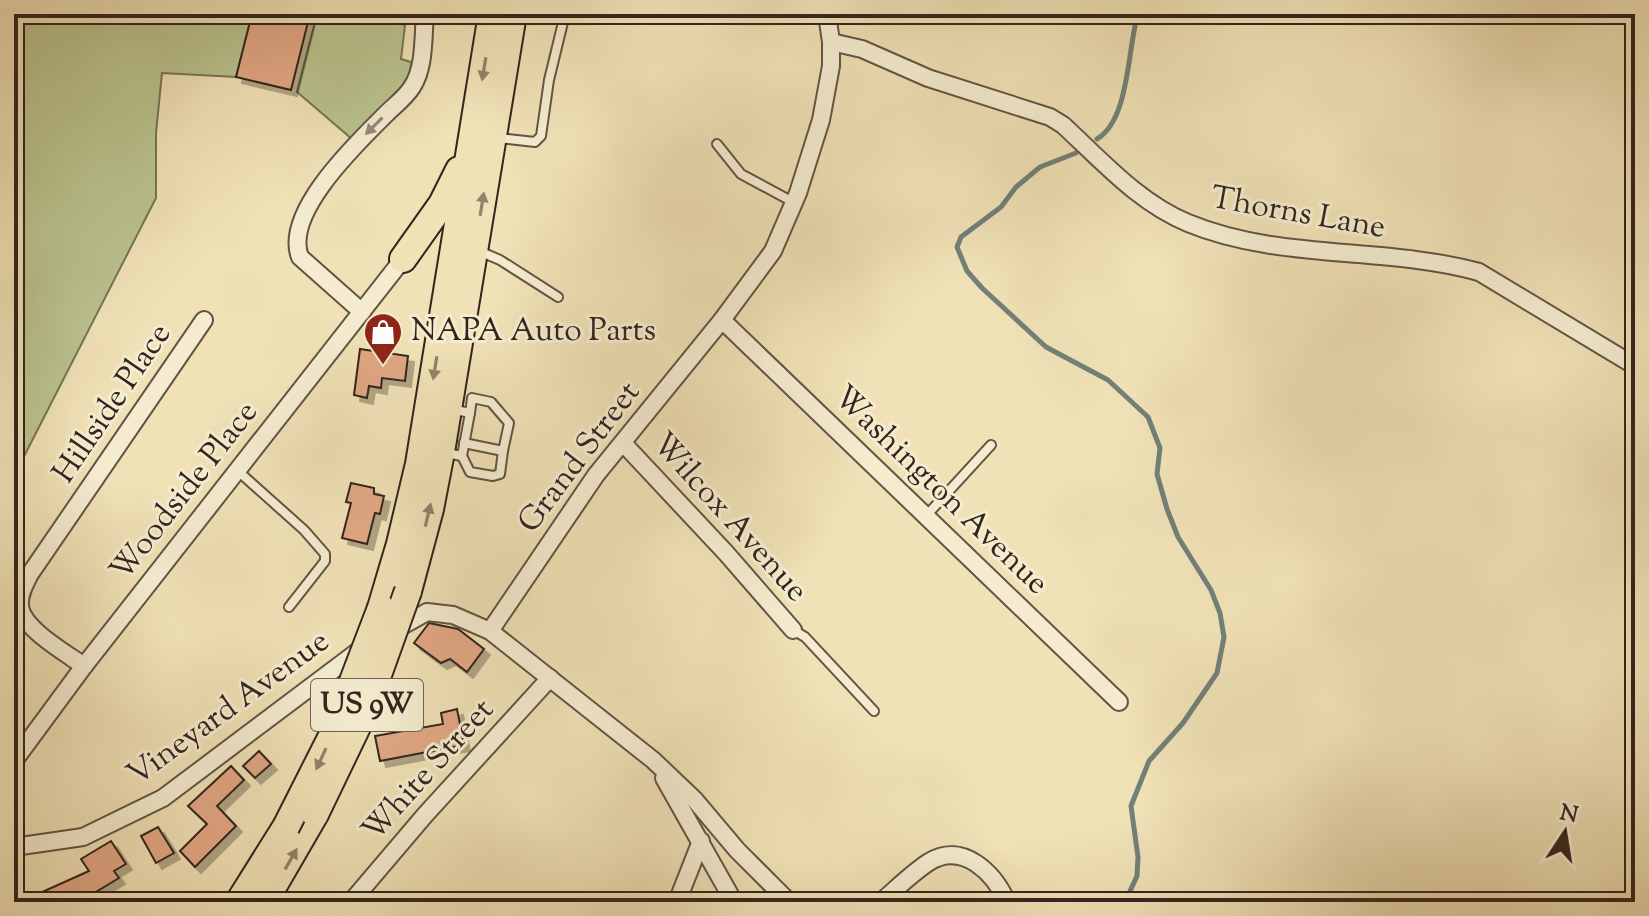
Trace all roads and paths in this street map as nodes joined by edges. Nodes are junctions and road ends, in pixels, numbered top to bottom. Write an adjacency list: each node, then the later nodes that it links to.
1 (425, 14): 14 (street, one-way to 14)
2 (492, 14): 7 (highway, US 9W, one-way to 7)
3 (513, 14): 7 (highway, US 9W)
4 (565, 14): 7 (lane)
5 (827, 14): 6 (street, Grand Street)
6 (831, 42): 9 (street, Grand Street); 17 (street, Thorns Lane)
7 (484, 131): 10 (highway, US 9W, one-way to 7); 11 (highway); 12 (highway, US 9W)
8 (717, 144): 9 (lane)
9 (794, 203): 16 (street, Grand Street)
10 (475, 249): 13 (lane); 18 (highway, US 9W)
11 (403, 259): 12 (highway); 14 (street, Woodside Place)
12 (450, 273): 36 (highway, US 9W, one-way to 36, bridge)
13 (558, 297)
14 (362, 312): 23 (street, Woodside Place)
15 (204, 320): 28 (street, Hillside Place)
16 (722, 320): 19 (street, Grand Street); 24 (street, Washington Avenue)
17 (1635, 366)
18 (459, 411): 21 (highway, US 9W); 22 (lane)
19 (623, 443): 26 (street, Wilcox Avenue); 27 (street, Grand Street)
20 (991, 445): 24 (lane)
21 (456, 450): 22 (lane); 22 (lane); 37 (highway, US 9W, one-way to 21, bridge)
22 (503, 451)
23 (238, 471): 25 (lane); 28 (street, Woodside Place)
24 (926, 516): 30 (street, Washington Avenue)
25 (289, 607)
26 (793, 630): 31 (lane)
27 (490, 631): 29 (street, Vineyard Avenue); 35 (street, Vineyard Avenue)
28 (84, 666): 33 (street, Woodside Place)
29 (550, 678): 32 (street, Vineyard Avenue); 38 (street, White Street)
30 (1119, 702)
31 (874, 711)
32 (653, 760): 34 (street); 41 (street, Vineyard Avenue)
33 (14, 761)
34 (701, 841): 39 (street); 40 (street)
35 (14, 847)
36 (239, 902)
37 (264, 902)
38 (351, 902)
39 (677, 902)
40 (734, 902)
41 (789, 902)
42 (881, 902): 43 (street)
43 (1007, 902)

